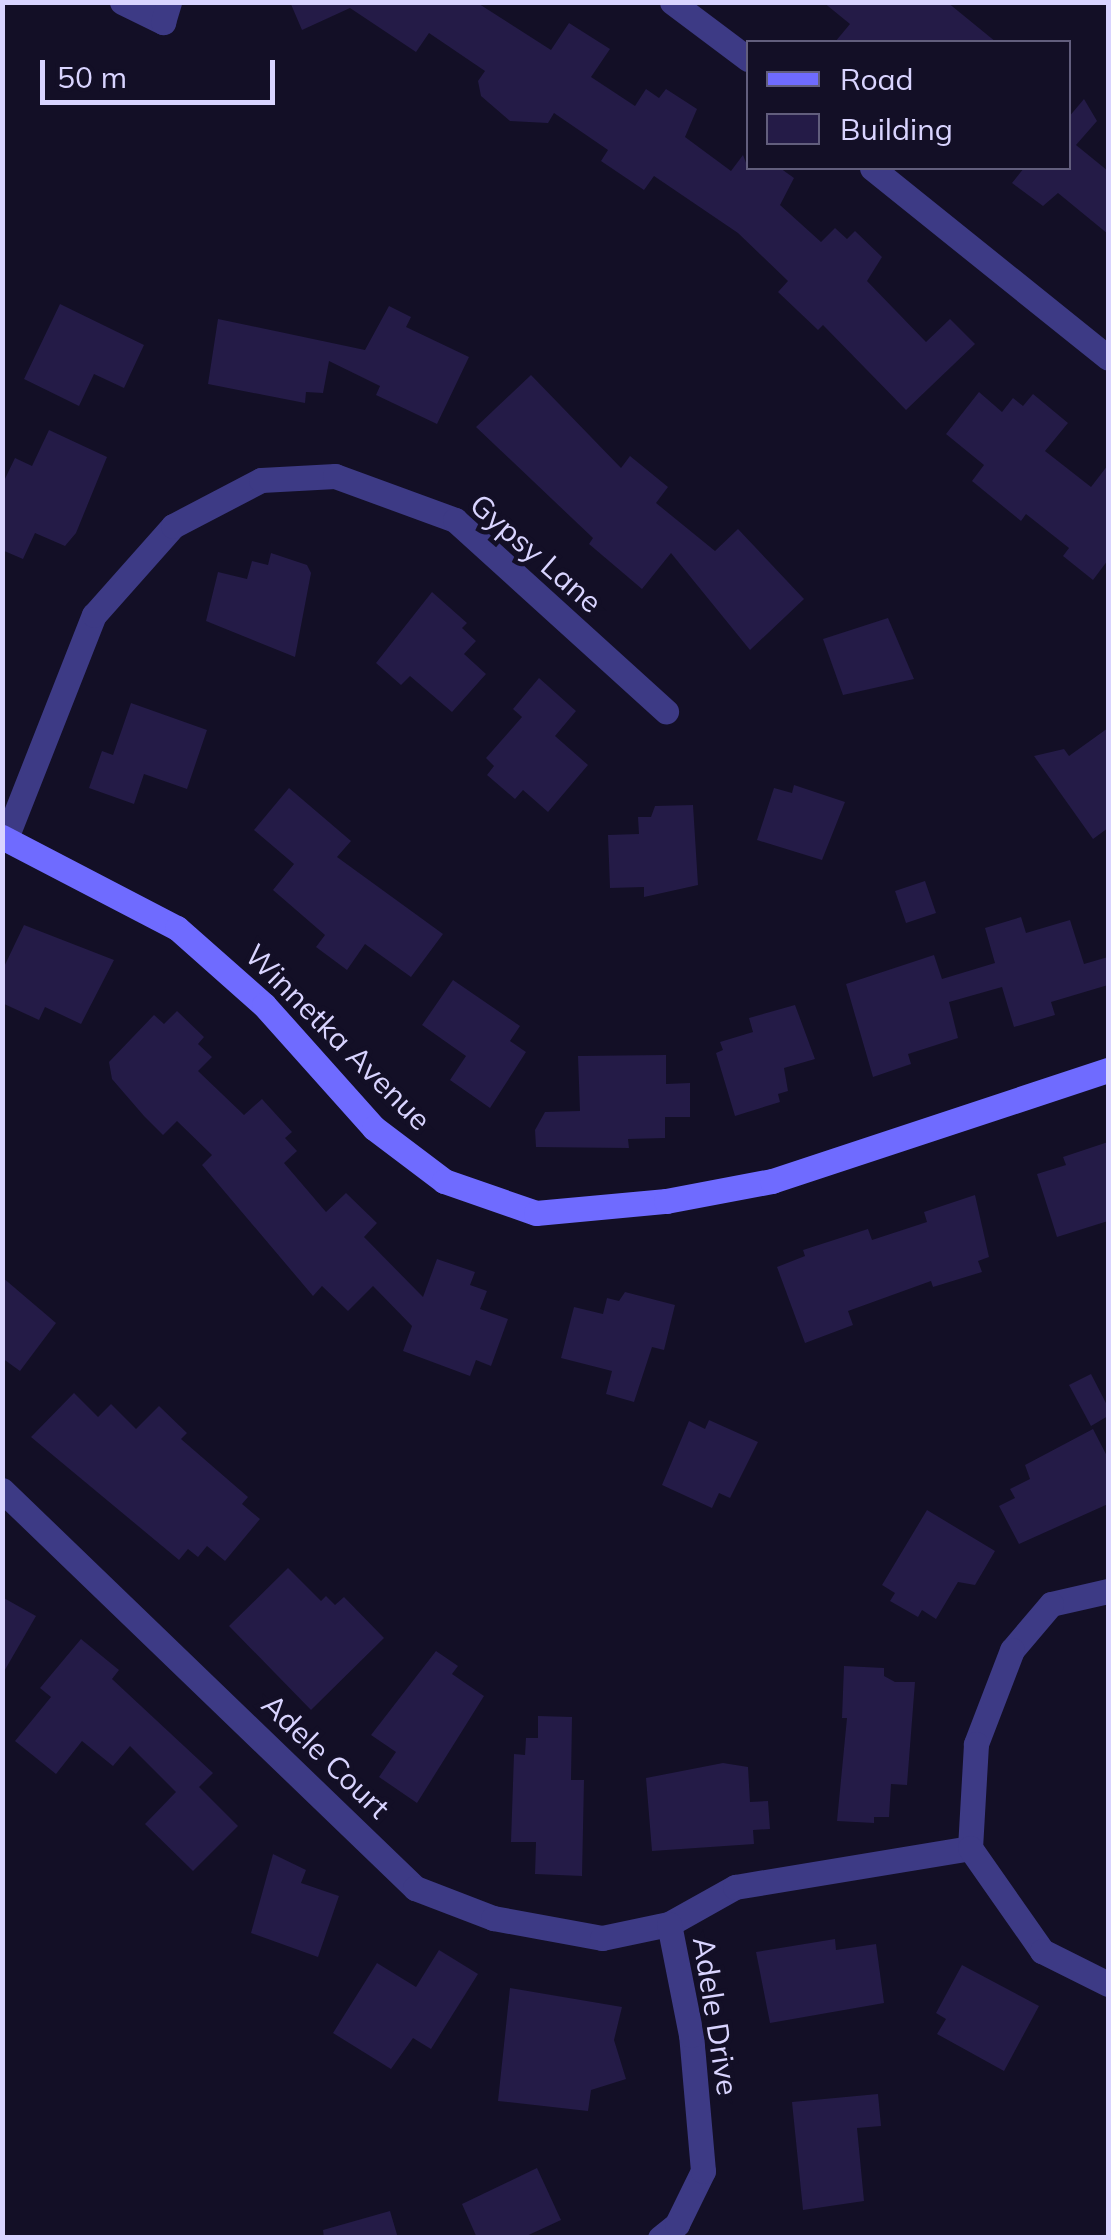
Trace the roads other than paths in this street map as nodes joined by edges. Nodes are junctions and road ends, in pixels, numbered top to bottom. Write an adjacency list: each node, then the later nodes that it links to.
1 (122, 2): 2 (street)
2 (169, 2)
3 (672, 2): 4 (street)
4 (746, 58)
5 (875, 170): 6 (street)
6 (1108, 358)
7 (666, 711): 8 (street, Gypsy Lane)
8 (4, 837): 9 (main road, Winnetka Avenue)
9 (1108, 1070)
10 (2, 1490): 13 (street, Adele Court)
11 (1108, 1591): 12 (street)
12 (970, 1848): 13 (street, Adele Drive); 14 (street)
13 (669, 1924): 15 (street, Adele Drive)
14 (1108, 1984)
15 (660, 2238)

